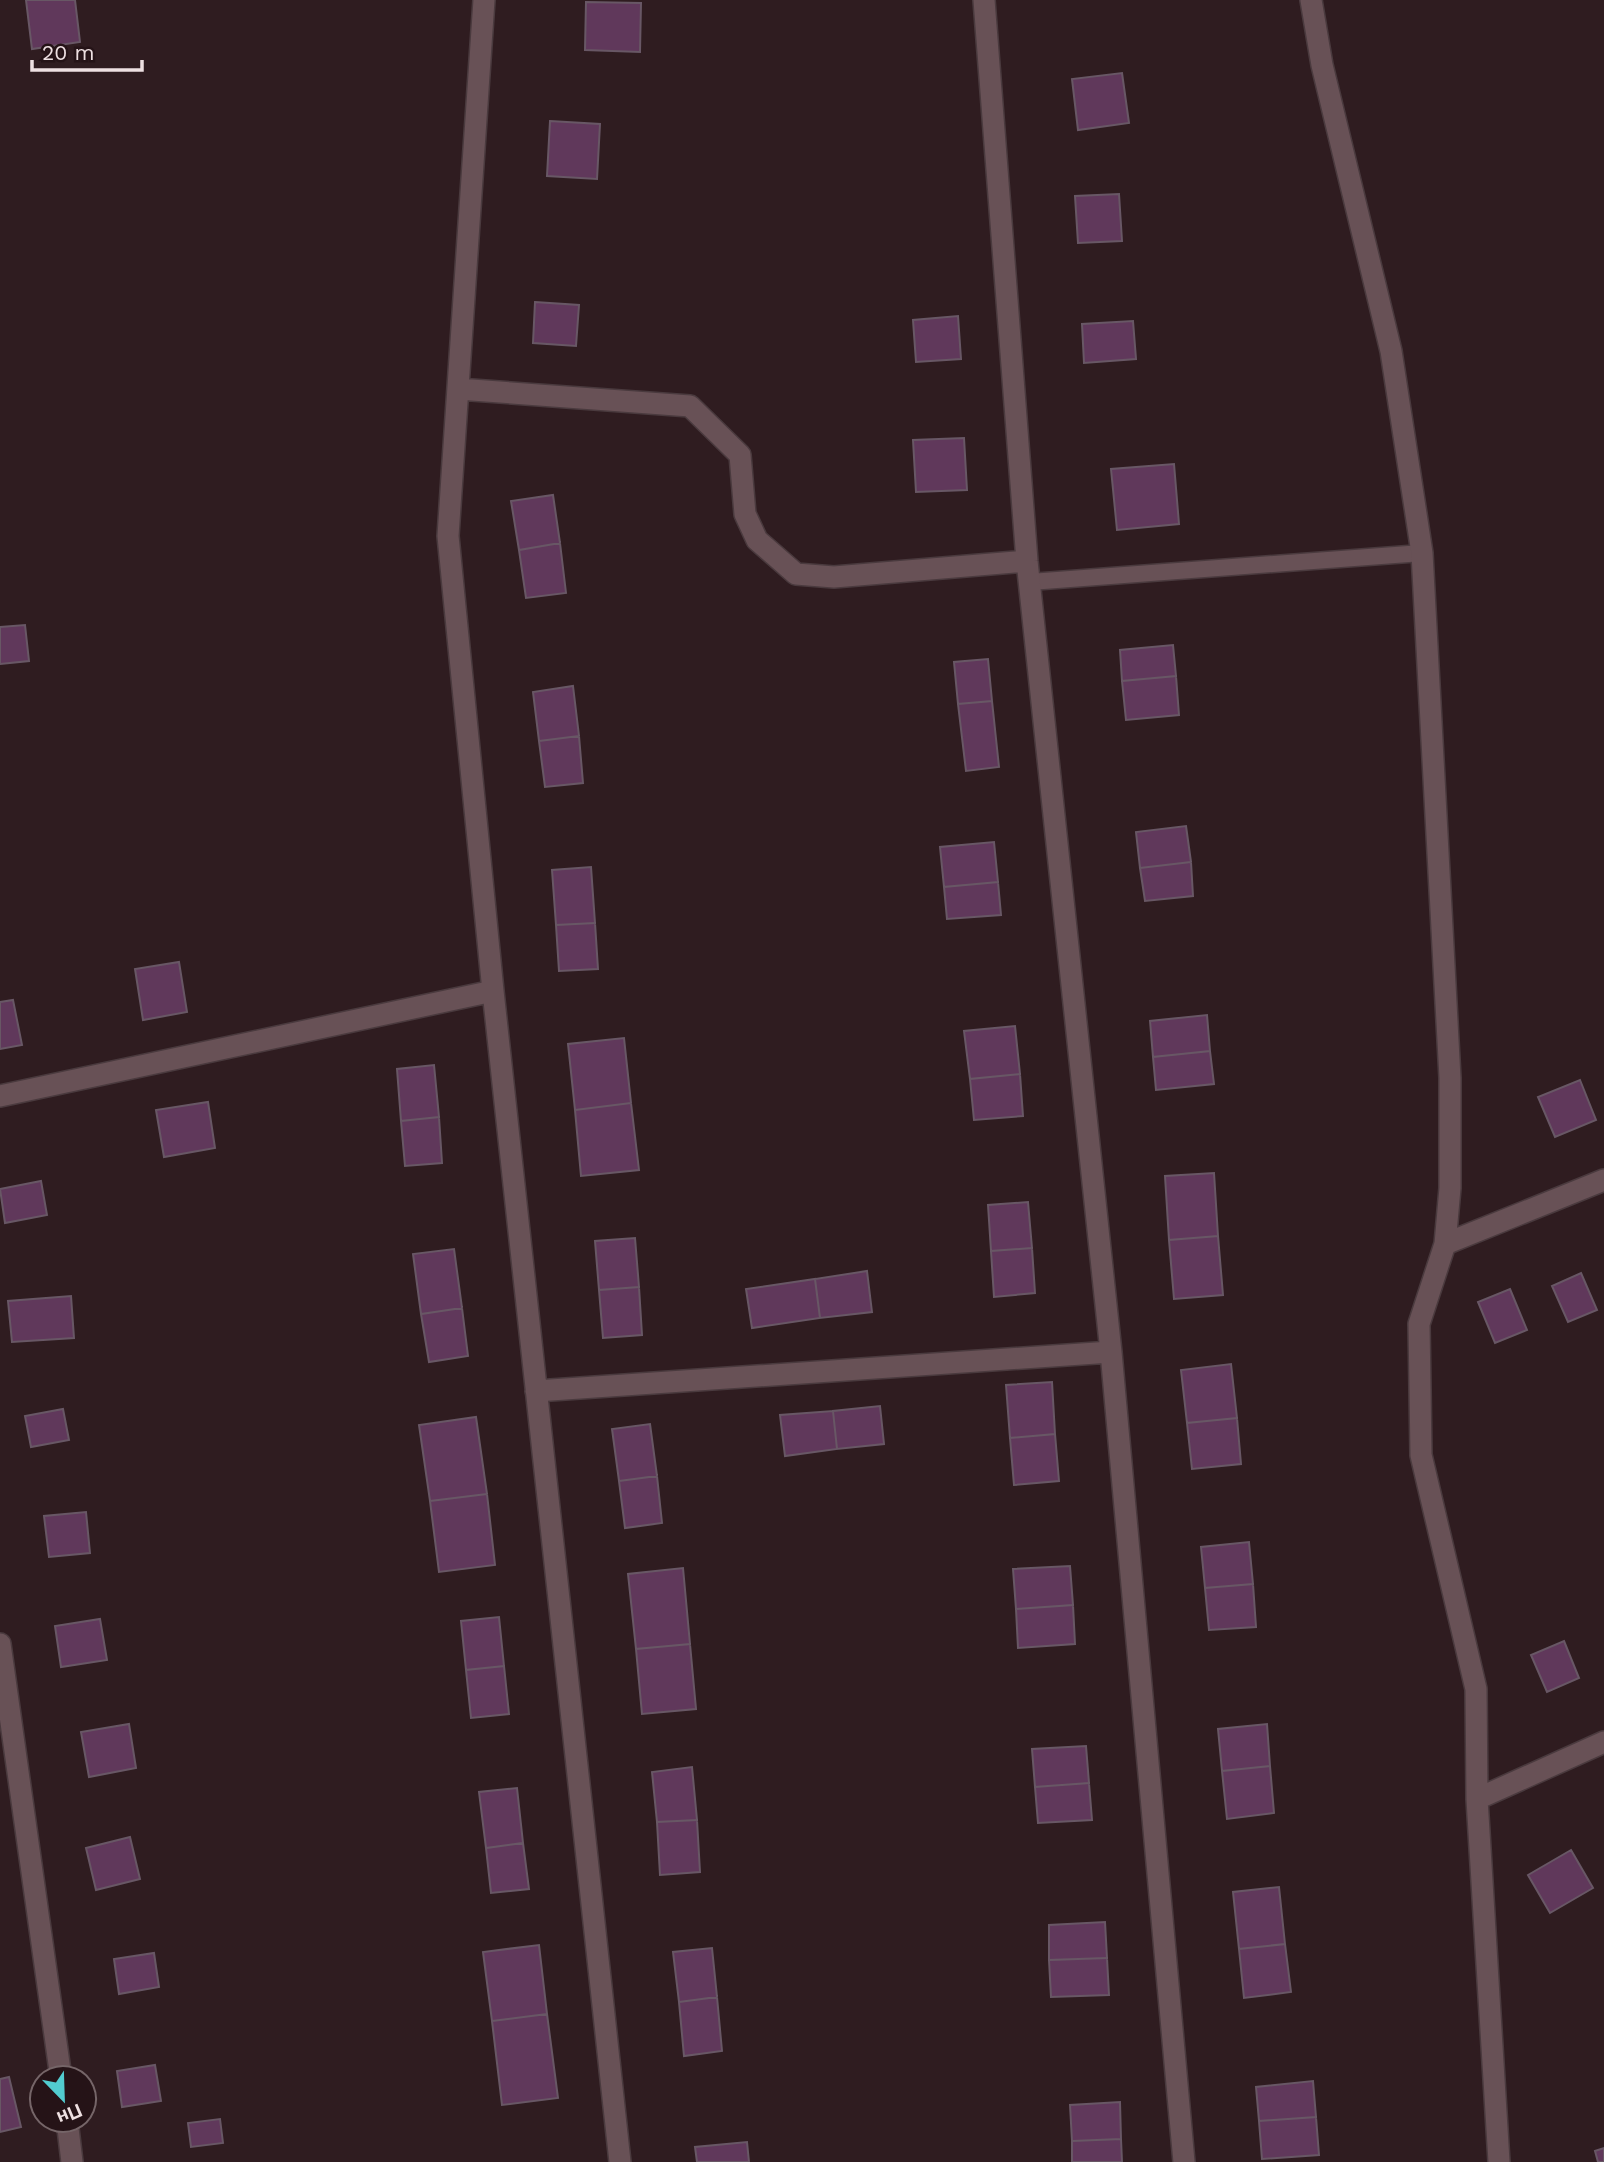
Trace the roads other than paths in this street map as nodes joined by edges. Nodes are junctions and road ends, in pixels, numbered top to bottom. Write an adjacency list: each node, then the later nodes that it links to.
1 (484, 0): 4 (street)
2 (984, 0): 6 (street)
3 (1311, 0): 5 (street)
4 (458, 389): 6 (street); 7 (street)
5 (1422, 553): 6 (lane); 10 (street)
6 (1029, 572): 11 (street)
7 (493, 991): 8 (street); 12 (street)
8 (0, 1096)
9 (1604, 1180): 10 (street)
10 (1445, 1244): 15 (street)
11 (1111, 1352): 12 (street); 20 (street)
12 (536, 1391): 19 (street)
13 (0, 1644): 16 (street)
14 (1604, 1742): 15 (street)
15 (1477, 1799): 21 (street)
16 (59, 2064)
17 (68, 2134): 18 (street)
18 (72, 2162)
19 (621, 2162)
20 (1184, 2162)
21 (1499, 2162)

